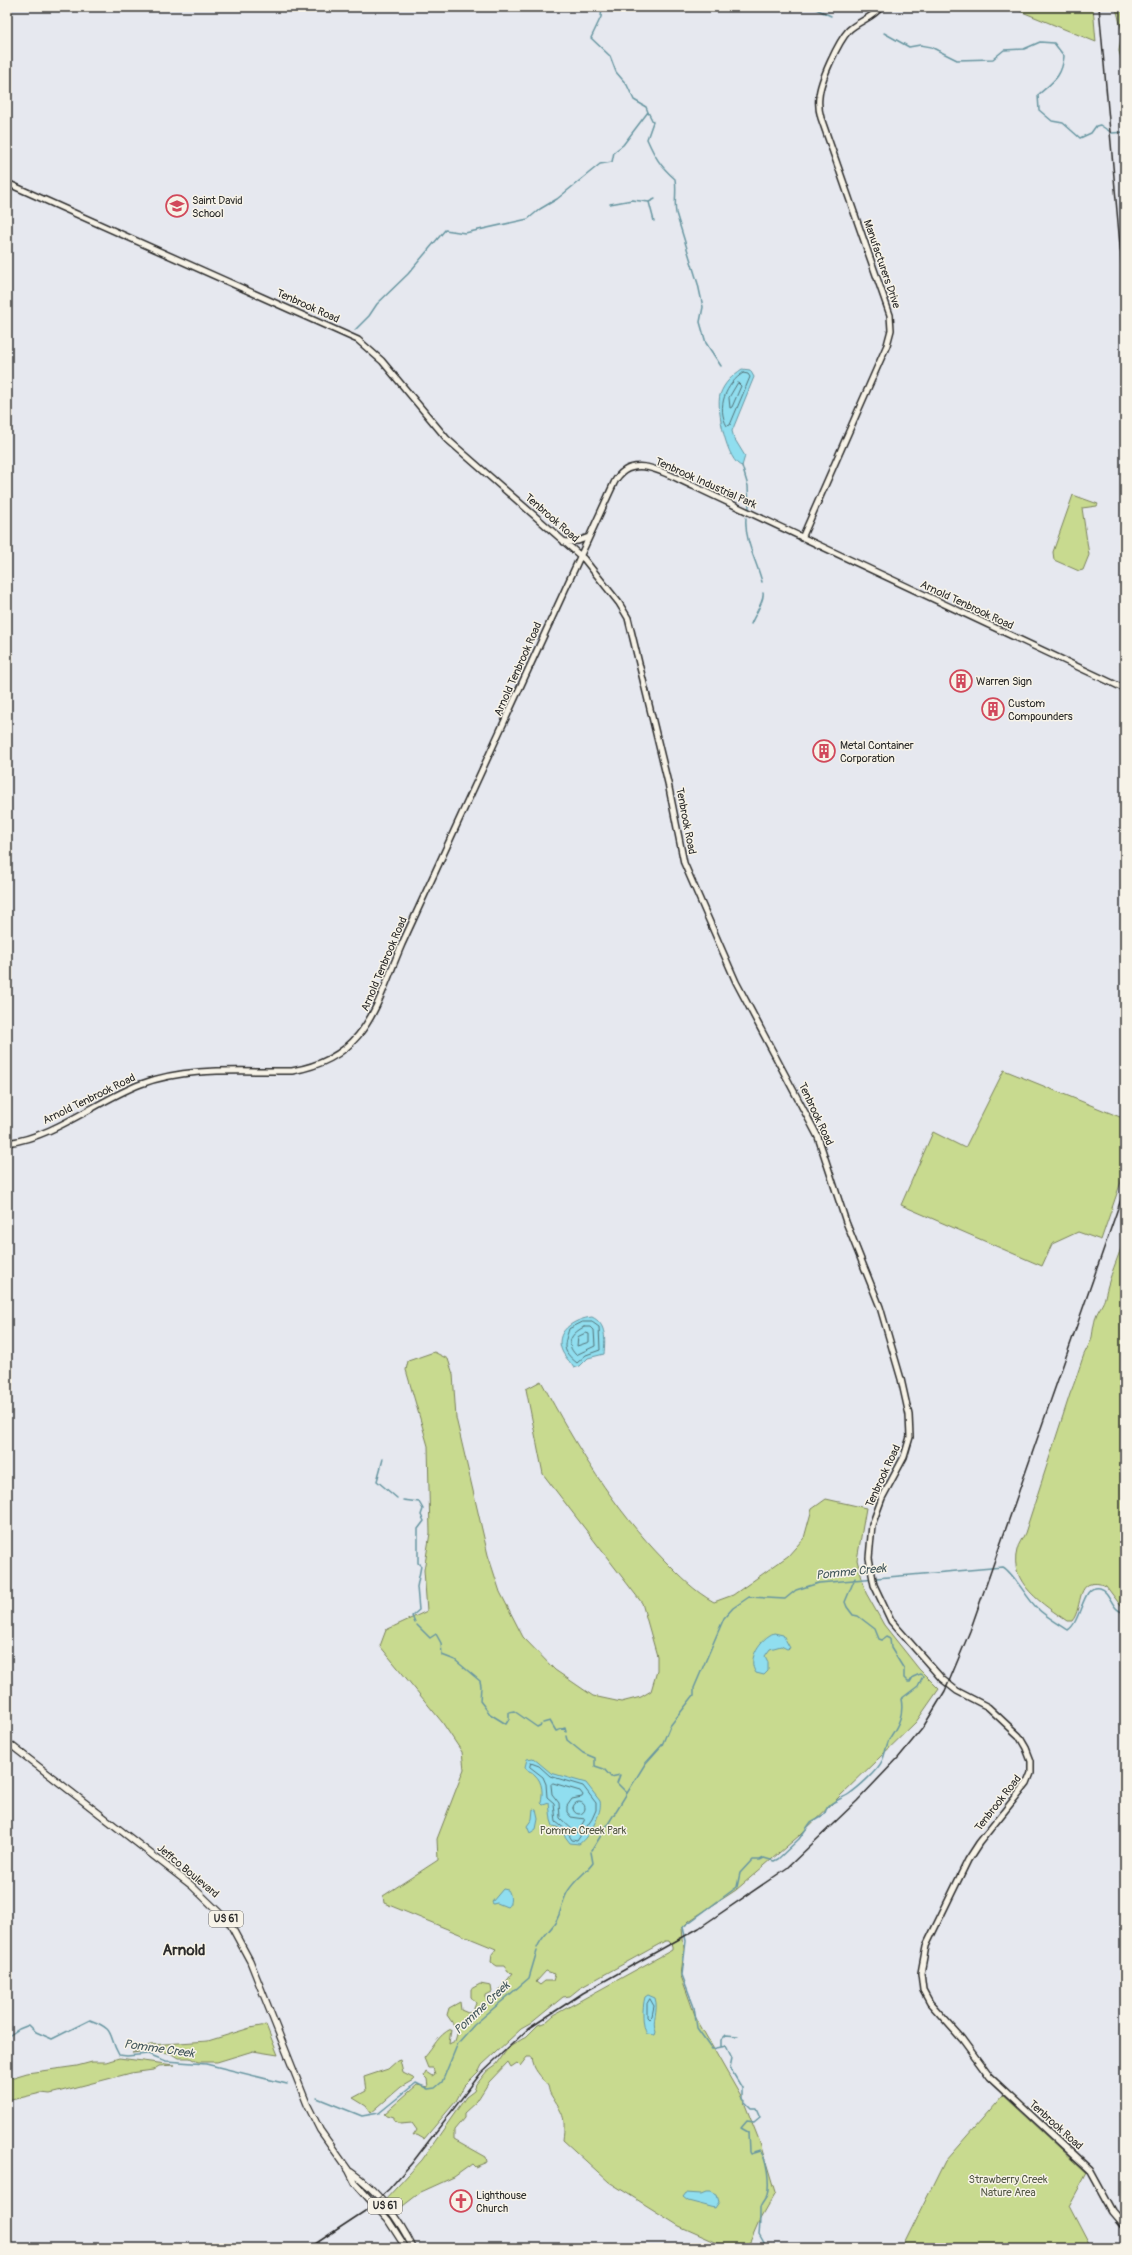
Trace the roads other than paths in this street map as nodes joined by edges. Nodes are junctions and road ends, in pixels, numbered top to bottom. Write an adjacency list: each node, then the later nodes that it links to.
1 (881, 7): 4 (street, Manufacturers Drive)
2 (7, 183): 5 (street, Tenbrook Road)
3 (589, 537): 4 (street, Tenbrook Industrial Park); 5 (street); 6 (street, Tenbrook Industrial Park)
4 (802, 538): 9 (street, Arnold Tenbrook Road)
5 (564, 542): 6 (street, Tenbrook Road)
6 (580, 556): 7 (street, Tenbrook Road); 8 (street, Arnold Tenbrook Road)
7 (591, 567): 8 (street); 13 (street, Tenbrook Road)
8 (574, 569): 10 (street, Arnold Tenbrook Road)
9 (1125, 690)
10 (7, 1143)
11 (7, 1742): 12 (main road, Jeffco Boulevard / US 61)
12 (349, 2171): 14 (main road, Jeffco Boulevard / US 61); 15 (main road, Jeffco Boulevard / US 61)
13 (1125, 2226)
14 (406, 2248)
15 (413, 2248)

